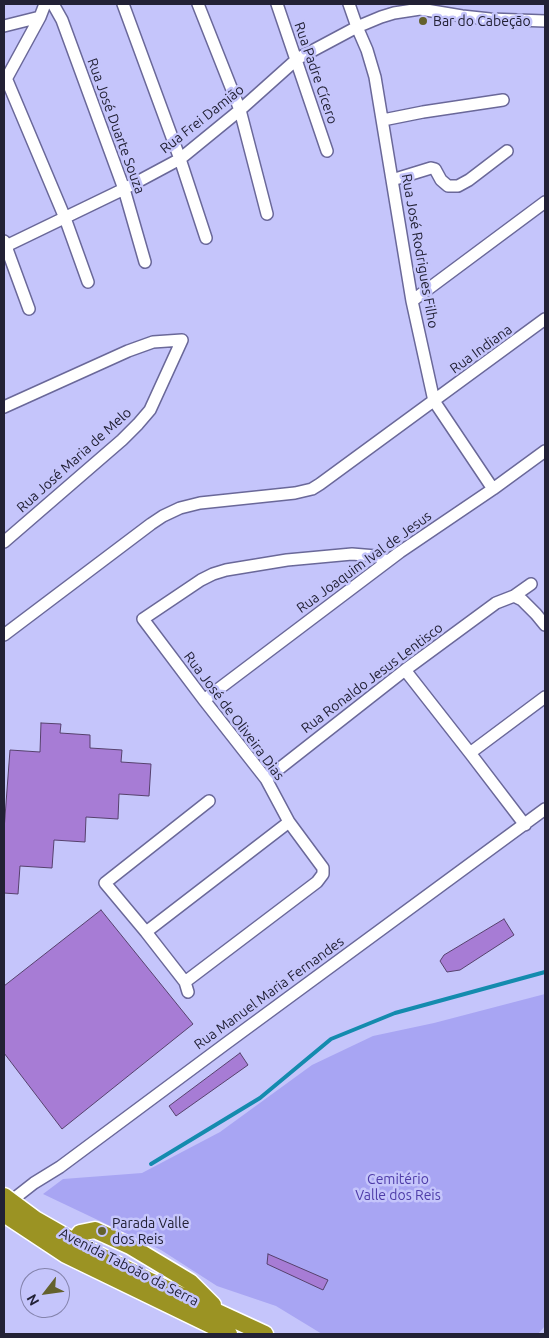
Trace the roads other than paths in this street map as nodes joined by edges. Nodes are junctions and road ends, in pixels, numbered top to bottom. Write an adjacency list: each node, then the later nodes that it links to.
1 (123, 4): 17 (street)
2 (198, 4): 13 (street)
3 (277, 4): 10 (street, Rua Padre Cícero)
4 (349, 4): 9 (street, Rua José Rodrigues Filho)
5 (423, 6): 7 (street, Rua Frei Damião); 9 (street, Rua Frei Damião)
6 (45, 7): 8 (street); 11 (street); 19 (street, Rua José Duarte Souza)
7 (545, 21)
8 (4, 26)
9 (357, 27): 10 (street, Rua Frei Damião); 14 (street, Rua José Rodrigues Filho)
10 (296, 59): 13 (street, Rua Frei Damião); 15 (street, Rua Padre Cícero)
11 (5, 81): 22 (street)
12 (503, 100): 14 (street)
13 (240, 110): 17 (street, Rua Frei Damião); 21 (street)
14 (383, 120): 18 (street, Rua José Rodrigues Filho)
15 (328, 151)
16 (507, 151): 18 (street)
17 (180, 159): 19 (street, Rua Frei Damião); 23 (street)
18 (392, 180): 27 (street, Rua José Rodrigues Filho)
19 (124, 189): 22 (street, Rua Frei Damião); 25 (street, Rua José Duarte Souza)
20 (545, 202): 27 (street)
21 (267, 214)
22 (65, 218): 24 (street, Rua Frei Damião); 26 (street)
23 (206, 238)
24 (4, 244): 28 (street)
25 (145, 262)
26 (88, 282)
27 (412, 301): 30 (street, Rua José Rodrigues Filho)
28 (29, 309)
29 (545, 320): 30 (street, Rua Indiana)
30 (434, 402): 33 (street, Rua José Rodrigues Filho); 39 (street, Rua Indiana)
31 (4, 407): 34 (street, Rua José Maria de Melo)
32 (545, 451): 33 (street, Rua Joaquim Ival de Jesus)
33 (493, 489): 35 (street, Rua Joaquim Ival de Jesus)
34 (4, 542)
35 (388, 561): 42 (street, Rua Joaquim Ival de Jesus); 42 (street, Rua José de Oliveira Dias)
36 (531, 584): 37 (street, Rua Ronaldo Jesus Lentisco)
37 (514, 596): 38 (street); 40 (street, Rua Ronaldo Jesus Lentisco)
38 (545, 625)
39 (4, 635)
40 (405, 670): 43 (street); 44 (street, Rua Ronaldo Jesus Lentisco)
41 (545, 697): 43 (street)
42 (204, 700): 44 (street, Rua José de Oliveira Dias)
43 (470, 753): 48 (street)
44 (266, 779): 47 (street, Rua José de Oliveira Dias)
45 (209, 801): 49 (street)
46 (545, 809): 48 (street, Rua Manuel Maria Fernandes)
47 (288, 822): 49 (street); 49 (street, Rua José de Oliveira Dias)
48 (525, 825): 50 (street, Rua Manuel Maria Fernandes)
49 (146, 932)
50 (8, 1209): 51 (highway, Avenida Taboão da Serra); 51 (highway, Avenida Taboão da Serra)
51 (70, 1248): 52 (highway, Avenida Taboão da Serra); 52 (highway); 53 (highway, Avenida Taboão da Serra)
52 (227, 1316): 54 (highway, Avenida Taboão da Serra)
53 (229, 1334)
54 (265, 1334)

